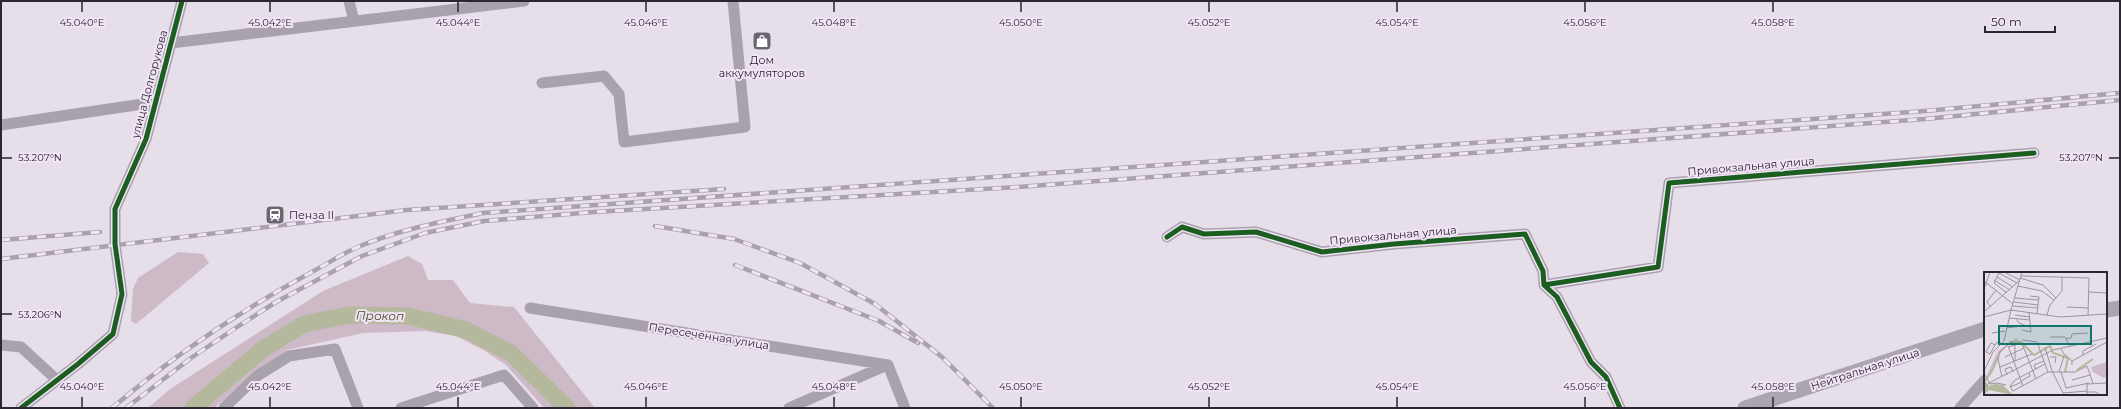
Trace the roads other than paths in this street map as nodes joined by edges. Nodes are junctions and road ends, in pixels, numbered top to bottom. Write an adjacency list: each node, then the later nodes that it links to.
1 (182, 1): 6 (street, улица Долгорукова)
2 (349, 1): 5 (street)
3 (524, 1): 5 (street)
4 (733, 1): 7 (street)
5 (354, 21): 6 (street)
6 (171, 43): 8 (street, улица Долгорукова)
7 (542, 83)
8 (156, 102): 9 (street); 19 (street, улица Долгорукова)
9 (1, 125)
10 (2034, 154): 12 (street, Привокзальная улица)
11 (1167, 237): 12 (street, Привокзальная улица)
12 (1544, 284): 28 (street)
13 (530, 308): 18 (street, Пересечённая улица)
14 (2120, 308): 15 (main road)
15 (2107, 310)
16 (1984, 329): 29 (main road, Нейтральная улица)
17 (1, 345): 19 (street)
18 (888, 365): 26 (street); 27 (street)
19 (57, 380): 21 (street)
20 (1984, 381): 30 (street)
21 (21, 408)
22 (224, 408): 23 (street)
23 (358, 408)
24 (401, 408): 25 (street)
25 (533, 408)
26 (789, 408)
27 (905, 408)
28 (1620, 408)
29 (1745, 408)
30 (1960, 408)

